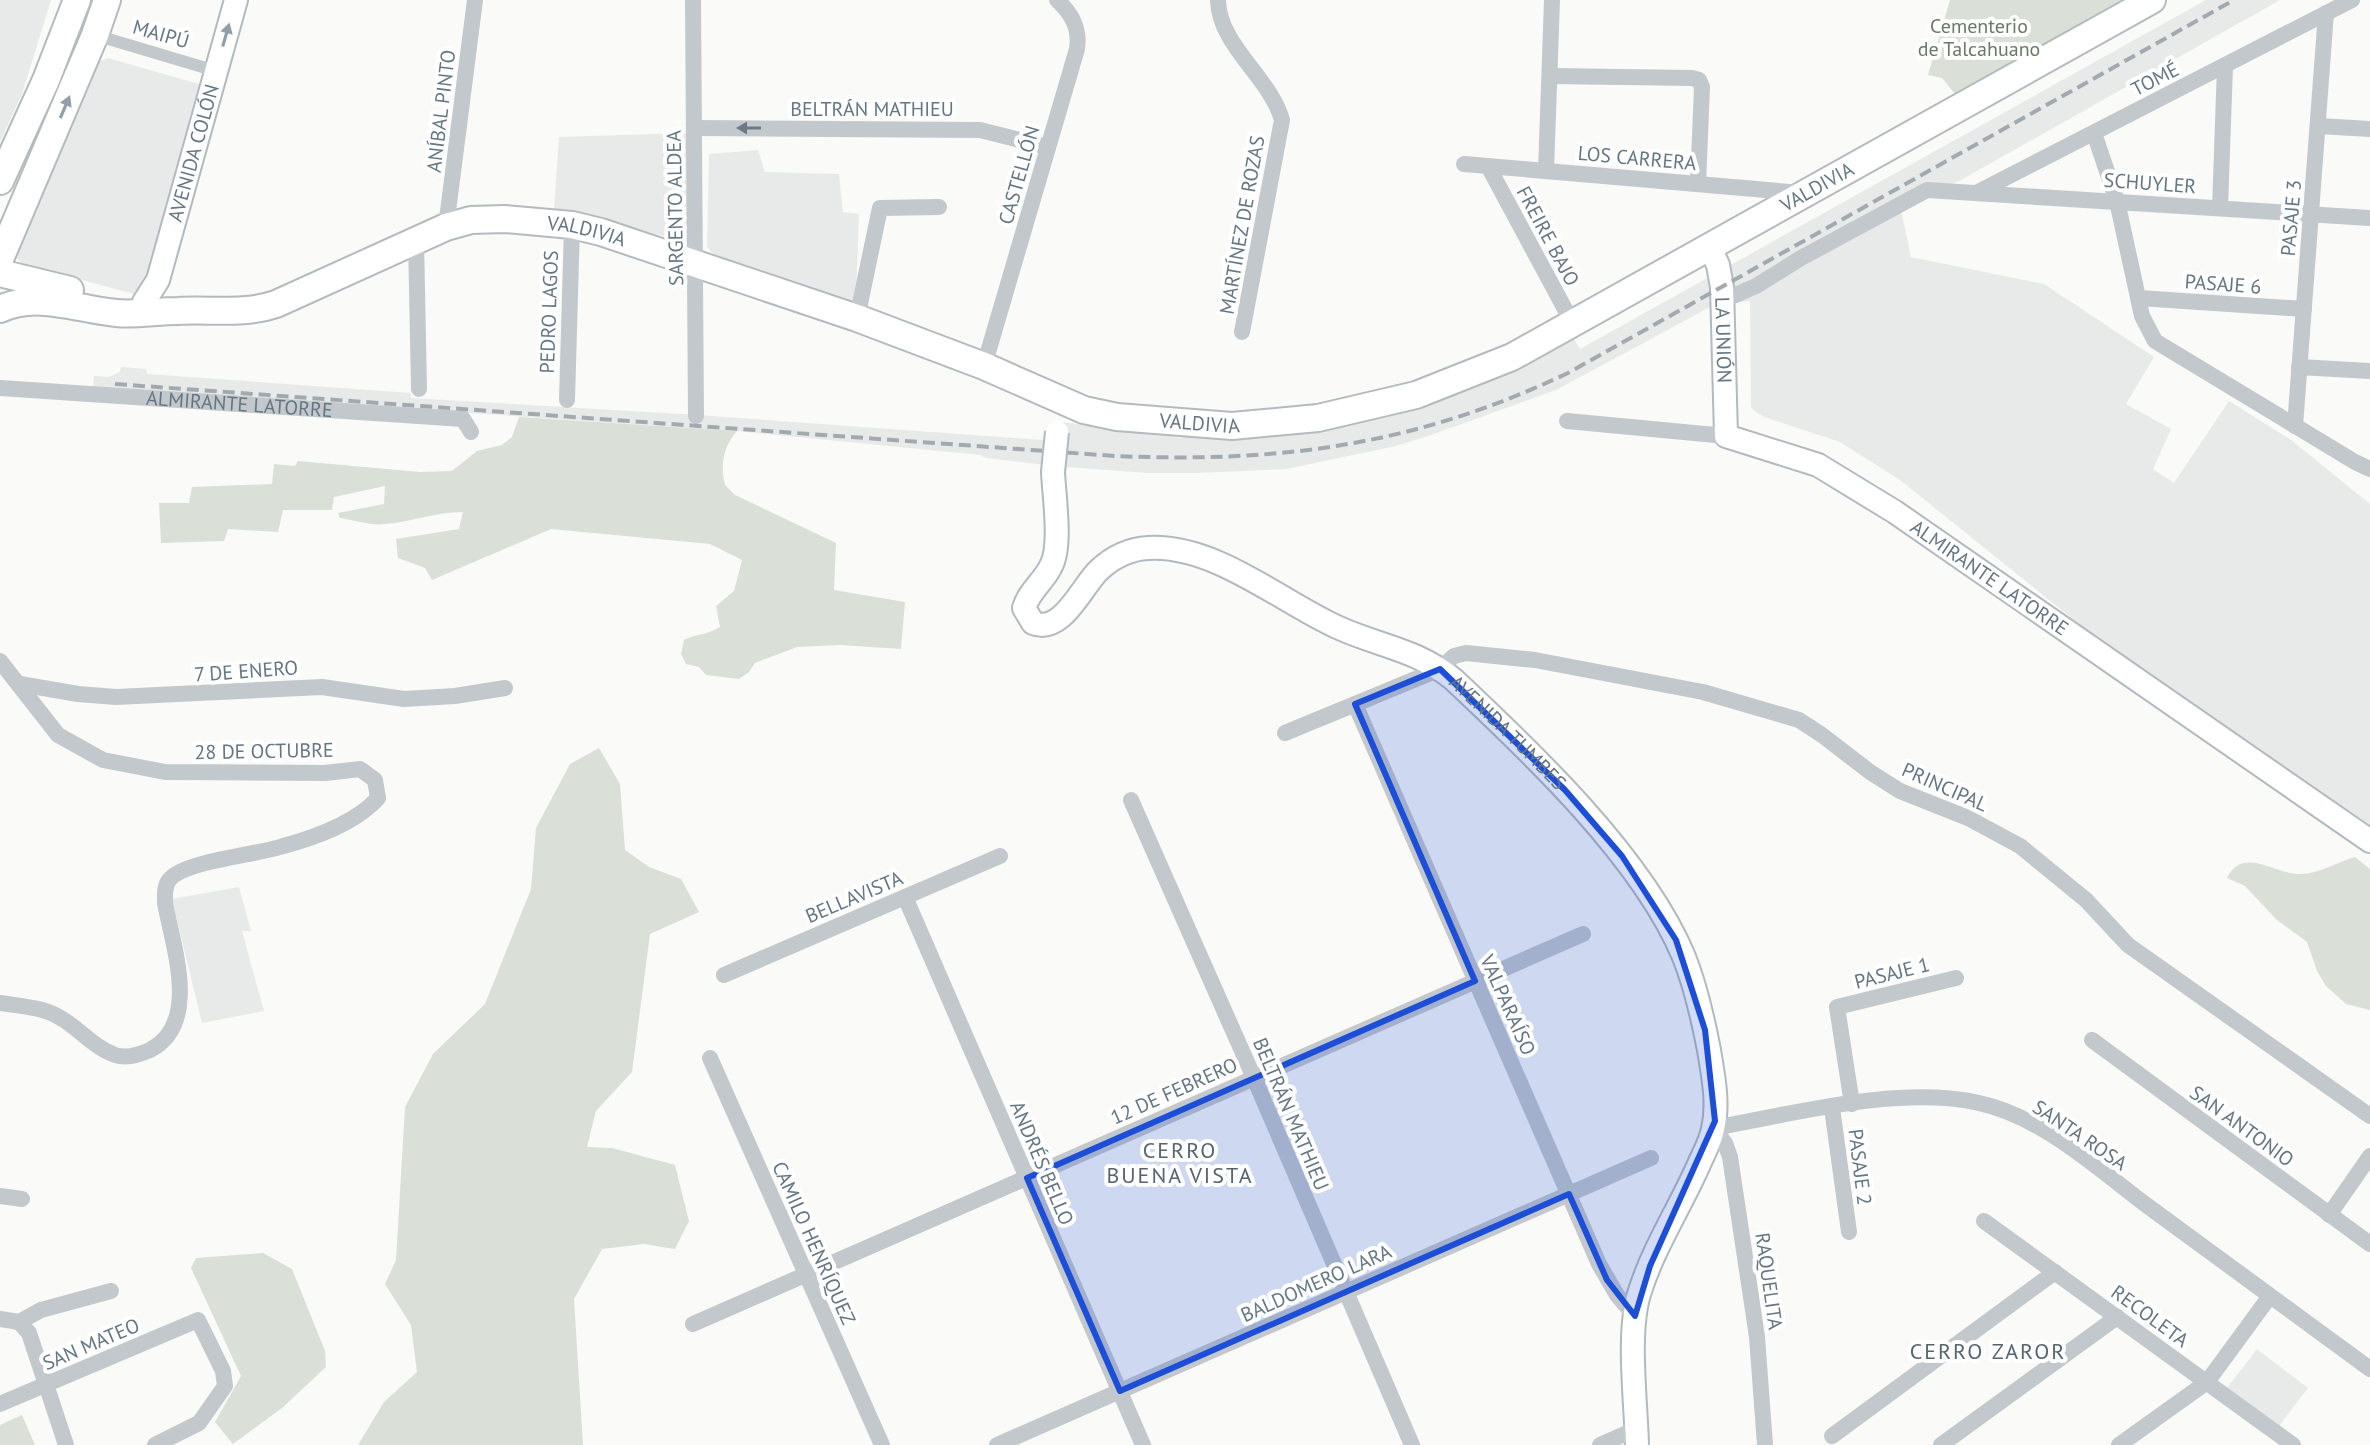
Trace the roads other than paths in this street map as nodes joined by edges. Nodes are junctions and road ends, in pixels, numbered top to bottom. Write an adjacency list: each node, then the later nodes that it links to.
1 (77, 0): 24 (main road)
2 (107, 0): 12 (main road)
3 (236, 0): 14 (main road, AVENIDA COLÓN, one-way to 3)
4 (475, 0): 34 (street, ANÍBAL PINTO)
5 (693, 0): 17 (street, SARGENTO ALDEA)
6 (1057, 0): 20 (street, CASTELLÓN)
7 (1218, 0): 47 (street, MARTÍNEZ DE ROZAS)
8 (1552, 0): 15 (street)
9 (2152, 0): 26 (main road, VALDIVIA)
10 (2352, 0): 11 (street, TOMÉ)
11 (2326, 13): 13 (street, TOMÉ); 16 (street, PASAJE 3)
12 (95, 35): 14 (street, MAIPÚ); 37 (main road, one-way to 12)
13 (2225, 66): 19 (street, TOMÉ); 30 (street)
14 (216, 71): 42 (main road, AVENIDA COLÓN)
15 (1550, 76): 23 (street); 25 (street)
16 (2319, 126): 18 (street); 31 (street, PASAJE 3)
17 (694, 128): 20 (street, BELTRÁN MATHIEU, one-way to 17); 38 (street, SARGENTO ALDEA)
18 (2370, 129)
19 (2094, 133): 27 (street, TOMÉ); 28 (street)
20 (1048, 147): 48 (street, CASTELLÓN)
21 (1464, 164): 22 (street, LOS CARRERA)
22 (1488, 166): 23 (street, LOS CARRERA); 46 (street, FREIRE BAJO)
23 (1546, 171): 25 (street, LOS CARRERA)
24 (0, 181)
25 (1698, 184): 26 (street, LOS CARRERA)
26 (1808, 193): 36 (main road, VALDIVIA)
27 (1977, 193): 28 (street, SCHUYLER); 41 (street, SCHUYLER)
28 (2117, 201): 30 (street, SCHUYLER); 40 (street)
29 (939, 207): 45 (street)
30 (2220, 208): 31 (street, SCHUYLER)
31 (2312, 214): 32 (street, SCHUYLER); 44 (street, PASAJE 3)
32 (2370, 218)
33 (572, 225): 34 (main road, VALDIVIA); 38 (main road, VALDIVIA); 54 (street, PEDRO LAGOS)
34 (446, 227): 35 (main road, VALDIVIA)
35 (416, 239): 42 (main road, VALDIVIA); 52 (street)
36 (1710, 248): 41 (main road, LA UNIÓN); 46 (main road, VALDIVIA)
37 (0, 259)
38 (696, 264): 45 (main road, VALDIVIA); 55 (street, SARGENTO ALDEA)
39 (0, 273): 42 (main road, VALDIVIA)
40 (2139, 298): 44 (street, PASAJE 6); 57 (street)
41 (1722, 301): 59 (main road, LA UNIÓN)
42 (139, 308): 43 (main road, VALDIVIA)
43 (0, 309)
44 (2304, 309): 49 (street, PASAJE 3)
45 (857, 318): 48 (main road, VALDIVIA)
46 (1573, 324): 53 (main road, VALDIVIA)
47 (1242, 332)
48 (984, 366): 53 (main road, VALDIVIA)
49 (2299, 367): 50 (street); 57 (street, PASAJE 3)
50 (2370, 371)
51 (0, 388): 58 (street, ALMIRANTE LATORRE)
52 (419, 389)
53 (1061, 399): 62 (main road, AVENIDA TUMBES, bridge)
54 (567, 400)
55 (696, 416)
56 (1567, 421): 59 (street, ALMIRANTE LATORRE)
57 (2295, 426): 60 (street)
58 (471, 432)
59 (1726, 436): 68 (main road, ALMIRANTE LATORRE)
60 (2370, 469)
61 (0, 661): 63 (street)
62 (1440, 669): 65 (street); 82 (street, PRINCIPAL); 83 (main road, AVENIDA TUMBES)
63 (20, 684): 64 (street, 7 DE ENERO); 75 (street, 28 DE OCTUBRE)
64 (505, 688)
65 (1355, 704): 66 (street); 74 (street, VALPARAÍSO)
66 (1285, 733)
67 (1131, 800): 79 (street, BELTRÁN MATHIEU)
68 (2370, 841)
69 (1000, 856): 70 (street, BELLAVISTA)
70 (905, 897): 72 (street, BELLAVISTA); 86 (street, ANDRÉS BELLO)
71 (1583, 934): 74 (street, 12 DE FEBRERO)
72 (724, 975)
73 (1956, 978): 76 (street, PASAJE 1)
74 (1475, 981): 79 (street, 12 DE FEBRERO); 87 (street, VALPARAÍSO)
75 (0, 1003)
76 (1837, 1007): 80 (street, PASAJE 2)
77 (2092, 1040): 90 (street, SAN ANTONIO)
78 (710, 1058): 95 (street, CAMILO HENRÍQUEZ)
79 (1254, 1078): 86 (street, 12 DE FEBRERO); 97 (street, BELTRÁN MATHIEU)
80 (1852, 1104): 81 (street, SANTA ROSA); 98 (street, SANTA ROSA)
81 (1832, 1108): 83 (street, SANTA ROSA); 92 (street, PASAJE 2)
82 (2370, 1116)
83 (1713, 1128): 99 (main road, AVENIDA TUMBES); 118 (street, RAQUELITA)
84 (2370, 1156): 90 (street)
85 (1651, 1158): 87 (street, BALDOMERO LARA)
86 (1027, 1178): 95 (street, 12 DE FEBRERO); 107 (street, ANDRÉS BELLO)
87 (1569, 1194): 97 (street, BALDOMERO LARA); 99 (street, VALPARAÍSO)
88 (0, 1196): 89 (street)
89 (22, 1199)
90 (2329, 1215): 93 (street, SAN ANTONIO)
91 (1984, 1221): 94 (street, RECOLETA)
92 (1849, 1232)
93 (2370, 1244)
94 (2055, 1272): 100 (street, RECOLETA); 109 (street)
95 (807, 1274): 103 (street, 12 DE FEBRERO); 113 (street, CAMILO HENRÍQUEZ)
96 (111, 1291): 102 (street)
97 (1346, 1292): 107 (street, BALDOMERO LARA); 116 (street, BELTRÁN MATHIEU)
98 (2270, 1296): 104 (street, SANTA ROSA); 105 (street)
99 (1635, 1316): 110 (main road, AVENIDA TUMBES)
100 (2117, 1317): 105 (street, RECOLETA); 119 (street)
101 (0, 1319): 102 (street)
102 (19, 1322): 106 (street)
103 (693, 1324)
104 (2370, 1369)
105 (2207, 1382): 120 (street); 121 (street, RECOLETA)
106 (46, 1385): 108 (street, SAN MATEO); 111 (street); 112 (street, SAN MATEO)
107 (1120, 1391): 114 (street, BALDOMERO LARA); 115 (street, ANDRÉS BELLO)
108 (0, 1404)
109 (1832, 1436)
110 (1637, 1437): 117 (street)
111 (66, 1445)
112 (155, 1445)
113 (882, 1445)
114 (997, 1445)
115 (1143, 1445)
116 (1412, 1445)
117 (1600, 1445)
118 (1765, 1445)
119 (1941, 1445)
120 (2119, 1445)
121 (2292, 1445)

